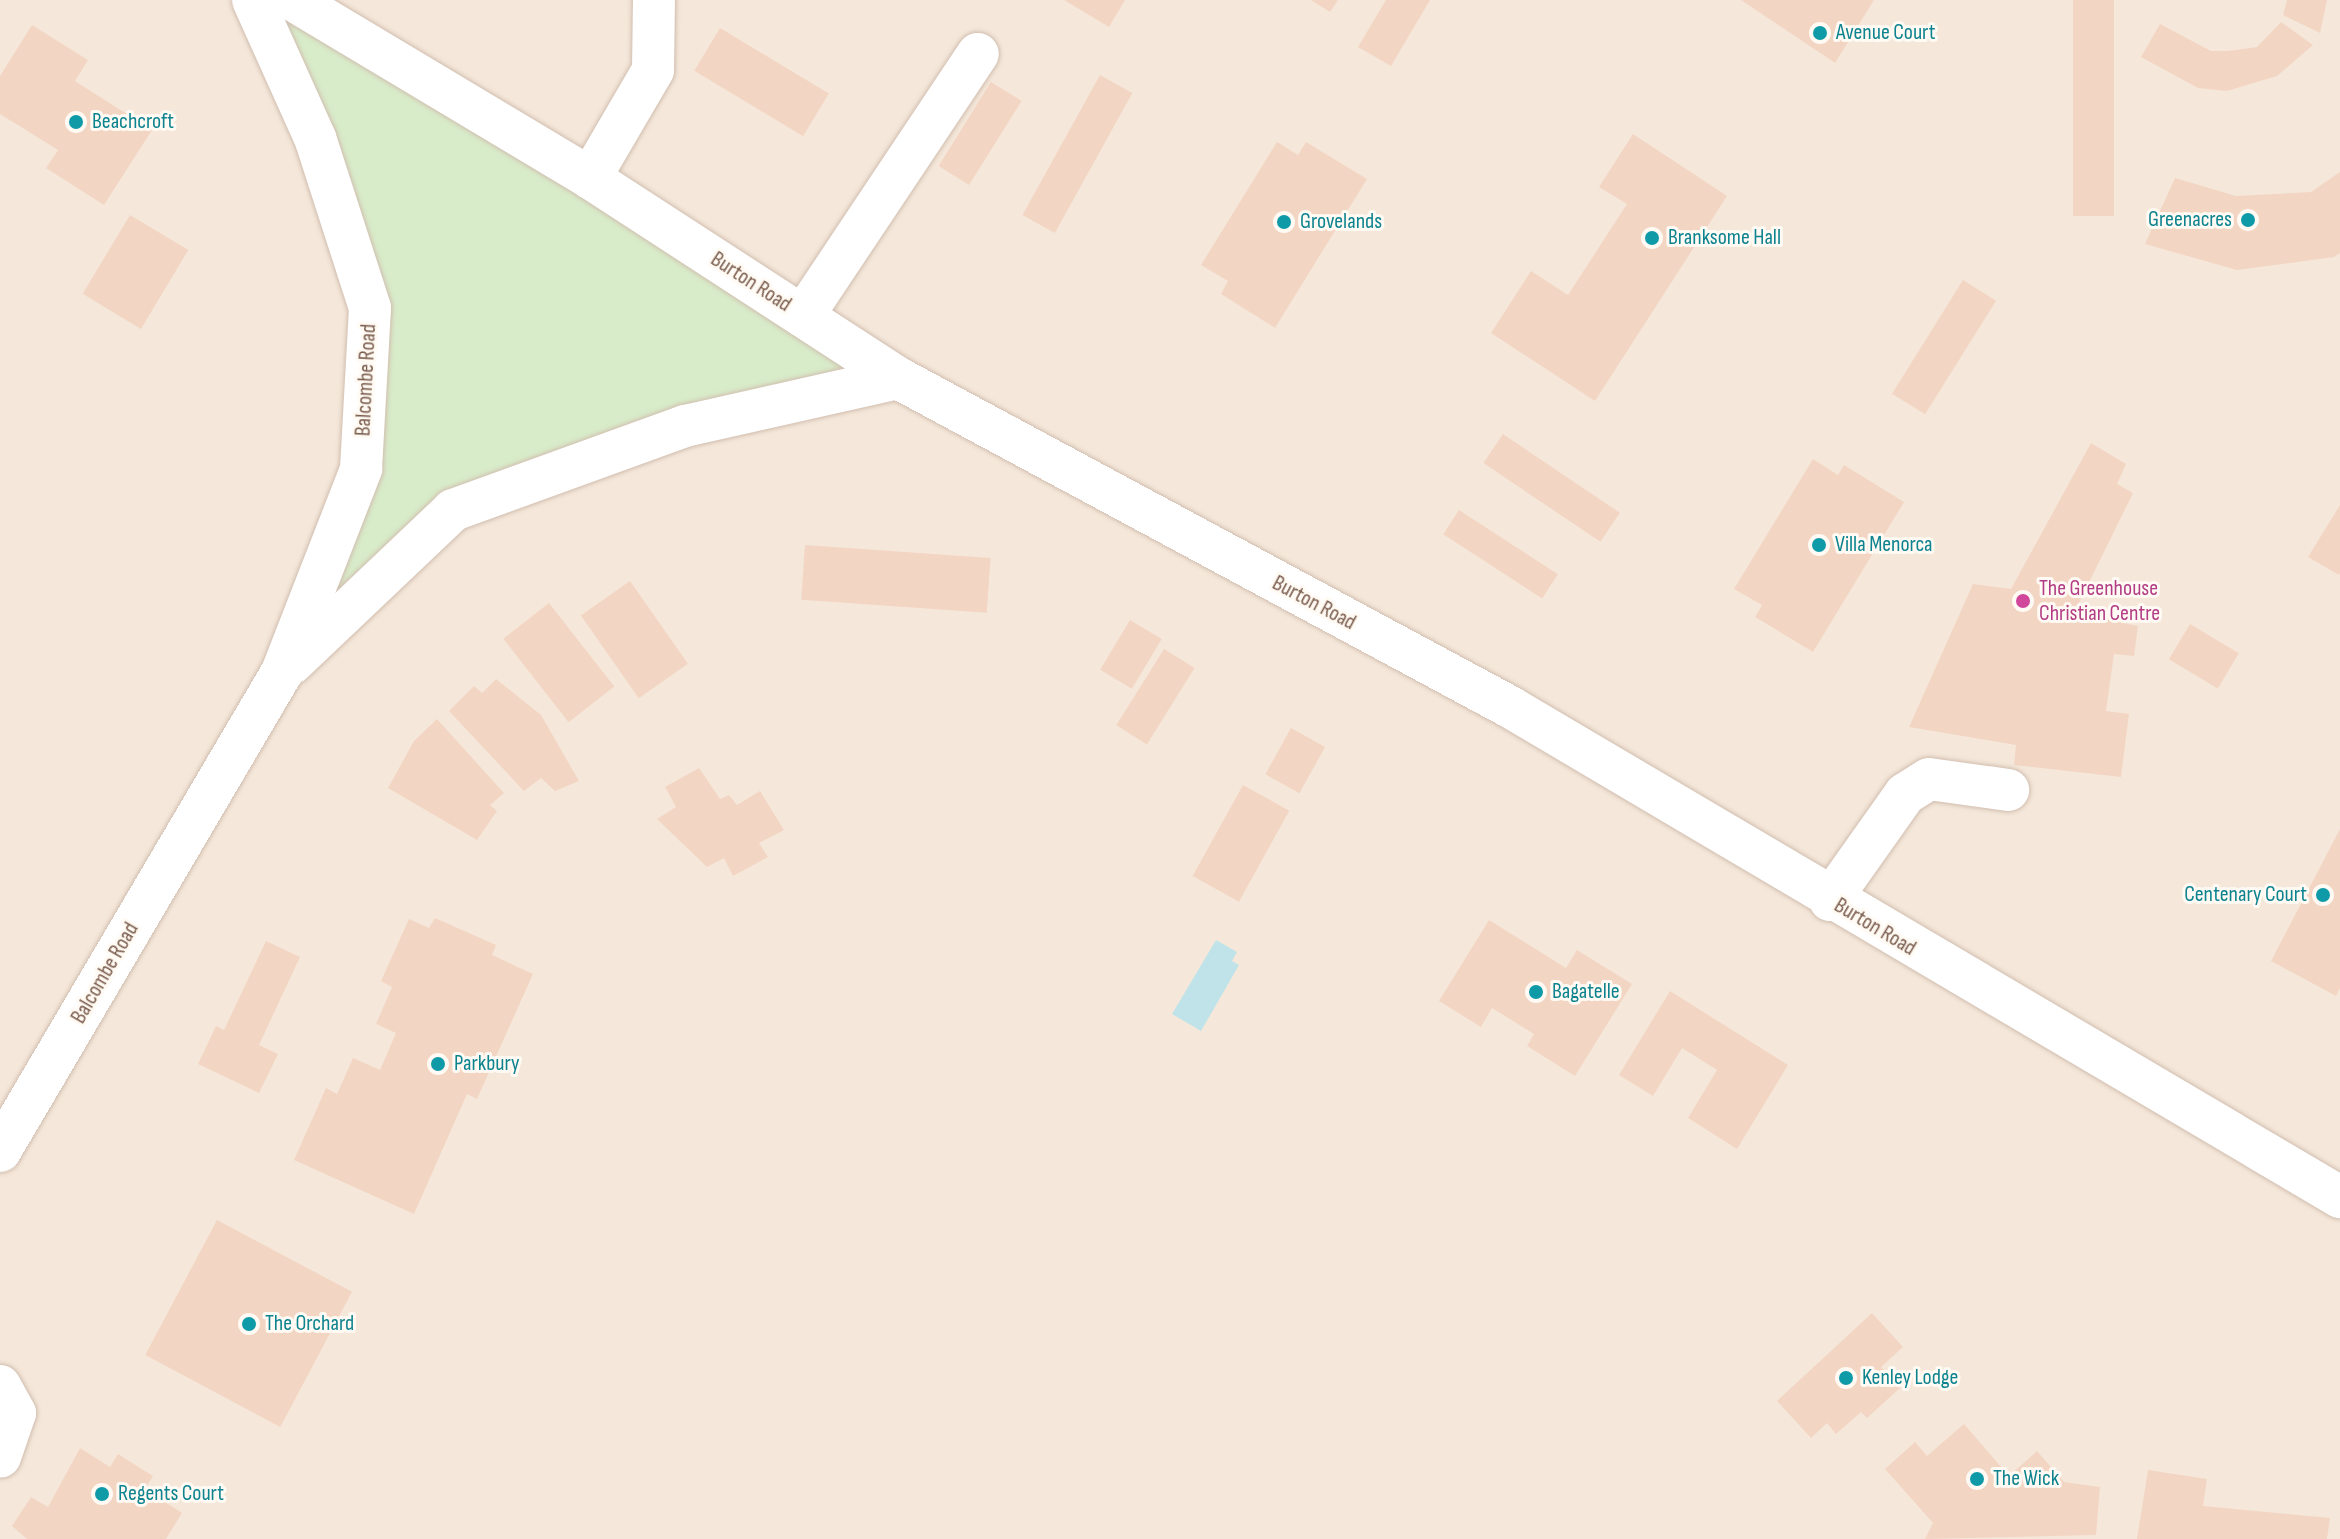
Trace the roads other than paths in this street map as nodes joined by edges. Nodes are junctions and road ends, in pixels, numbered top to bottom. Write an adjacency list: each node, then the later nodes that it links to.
1 (253, 0): 8 (street, Balcombe Road)
2 (293, 0): 5 (street, Burton Road)
3 (654, 0): 5 (street)
4 (978, 54): 6 (street)
5 (590, 178): 6 (street, Burton Road)
6 (803, 316): 7 (street, Burton Road)
7 (898, 378): 8 (street, Balcombe Road); 10 (street, Burton Road)
8 (282, 672): 11 (street, Balcombe Road)
9 (2008, 790): 10 (street)
10 (1830, 900): 12 (street, Burton Road)
11 (0, 1151)
12 (2340, 1197)
13 (0, 1386): 14 (street)
14 (0, 1457)

